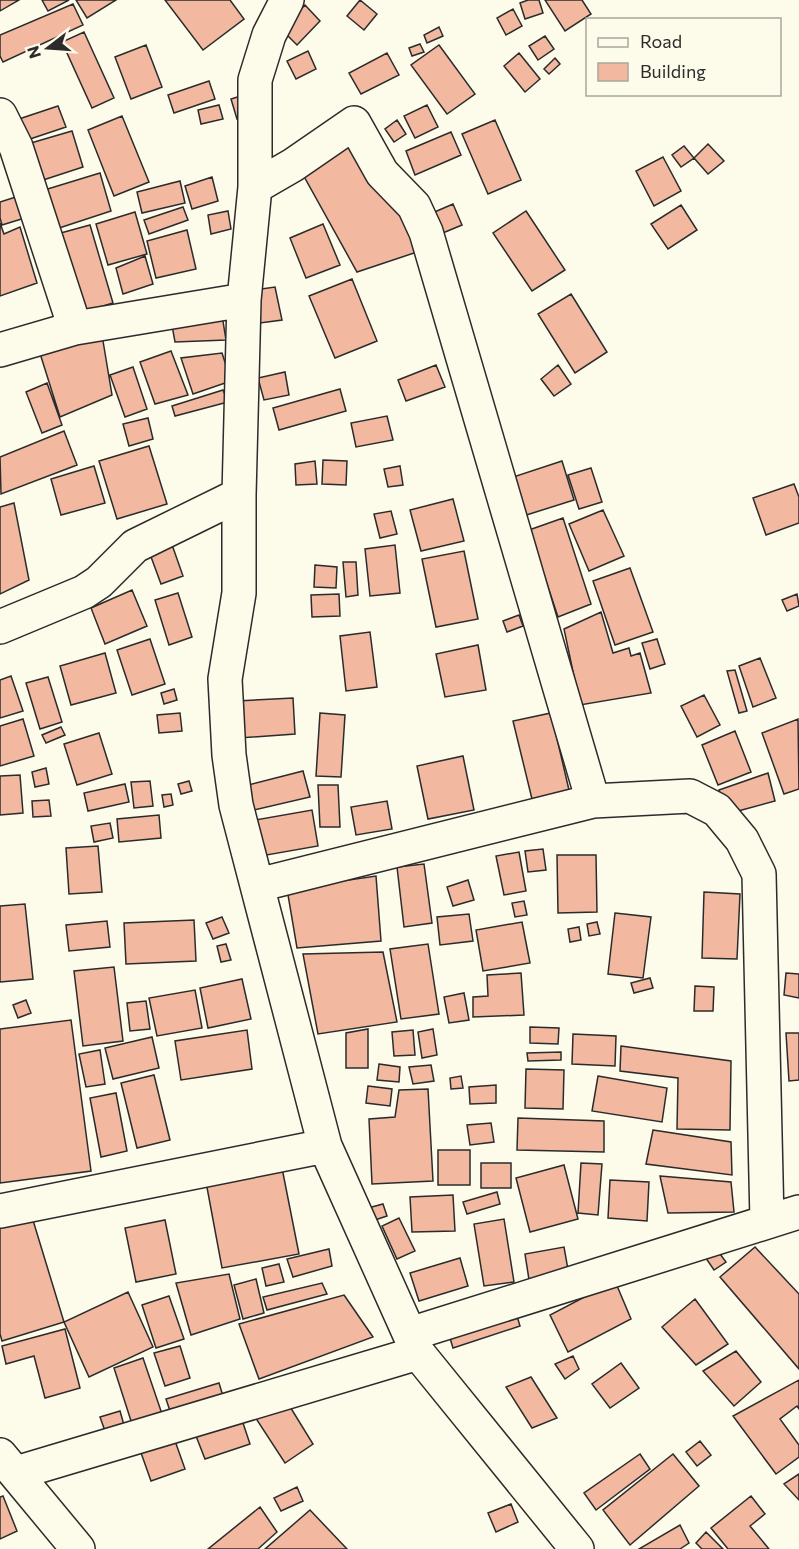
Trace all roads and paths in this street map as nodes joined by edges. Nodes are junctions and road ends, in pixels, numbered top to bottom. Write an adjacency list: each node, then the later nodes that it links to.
1 (287, 0): 3 (street)
2 (0, 115): 5 (street)
3 (255, 187): 4 (street); 9 (street)
4 (244, 300): 5 (street); 7 (street)
5 (75, 328): 6 (street)
6 (0, 350)
7 (239, 495): 8 (street); 10 (street)
8 (0, 627)
9 (593, 801): 10 (street); 14 (street)
10 (258, 885): 11 (street)
11 (325, 1146): 12 (street); 15 (street)
12 (0, 1211)
13 (799, 1212): 14 (street)
14 (767, 1221): 15 (street)
15 (414, 1343): 16 (street); 18 (street)
16 (8, 1464): 17 (street)
17 (78, 1549)
18 (577, 1549)

